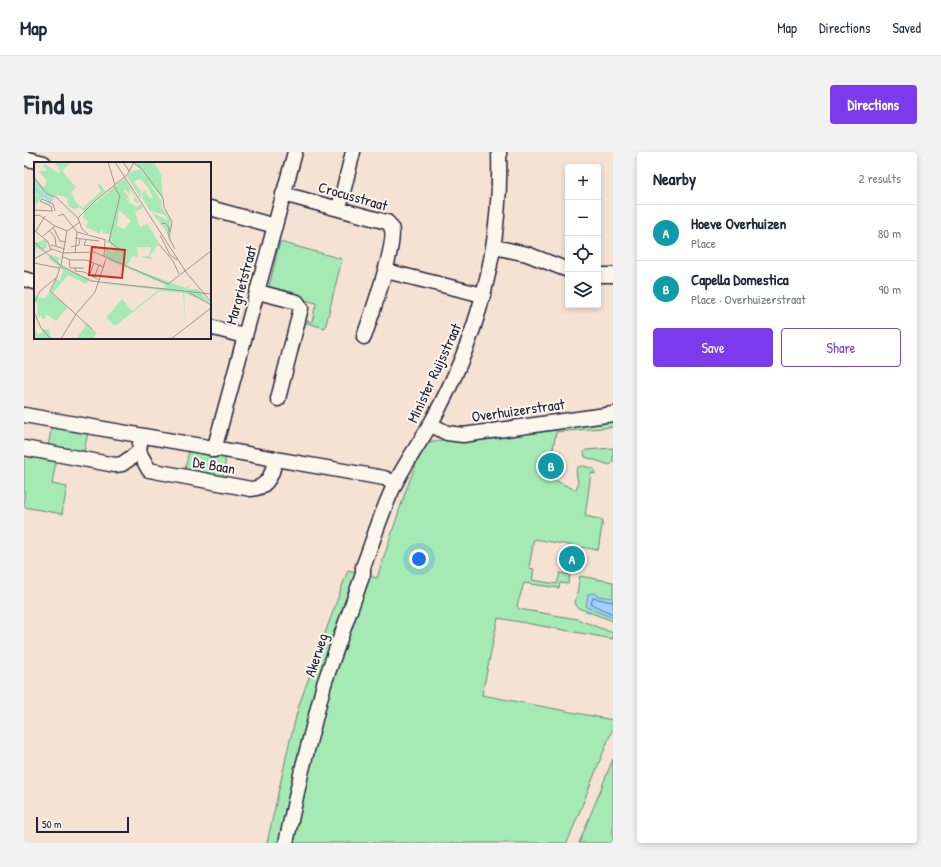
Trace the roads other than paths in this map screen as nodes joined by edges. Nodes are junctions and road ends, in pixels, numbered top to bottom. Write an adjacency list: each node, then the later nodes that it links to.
1 (295, 152): 6 (street, Margrietstraat)
2 (353, 152): 8 (street)
3 (500, 152): 10 (street, Minister Ruijsstraat)
4 (24, 158): 5 (street)
5 (40, 162)
6 (283, 194): 8 (street, Crocusstraat); 9 (street, Margrietstraat)
7 (211, 208): 9 (street)
8 (339, 208): 12 (street, Crocusstraat)
9 (274, 226): 17 (street, Margrietstraat)
10 (494, 247): 11 (street); 18 (street, Minister Ruijsstraat)
11 (565, 269)
12 (386, 270): 18 (street); 21 (street, Crocusstraat)
13 (601, 275): 14 (street)
14 (613, 275)
15 (24, 279): 16 (street)
16 (34, 282)
17 (258, 292): 20 (street, Margrietstraat); 22 (street)
18 (484, 295): 25 (street, Minister Ruijsstraat)
19 (211, 327): 20 (street)
20 (244, 336): 28 (street, Margrietstraat)
21 (364, 337)
22 (278, 399)
23 (613, 414): 25 (street, Overhuizerstraat)
24 (24, 415): 26 (street, De Baan)
25 (430, 424): 31 (street, Minister Ruijsstraat)
26 (141, 436): 28 (street, De Baan); 29 (street)
27 (24, 448): 29 (street)
28 (214, 450): 30 (street, De Baan)
29 (139, 452): 30 (street, De Baan)
30 (275, 459): 31 (street, De Baan)
31 (395, 483): 32 (street, Akerweg)
32 (286, 843)

